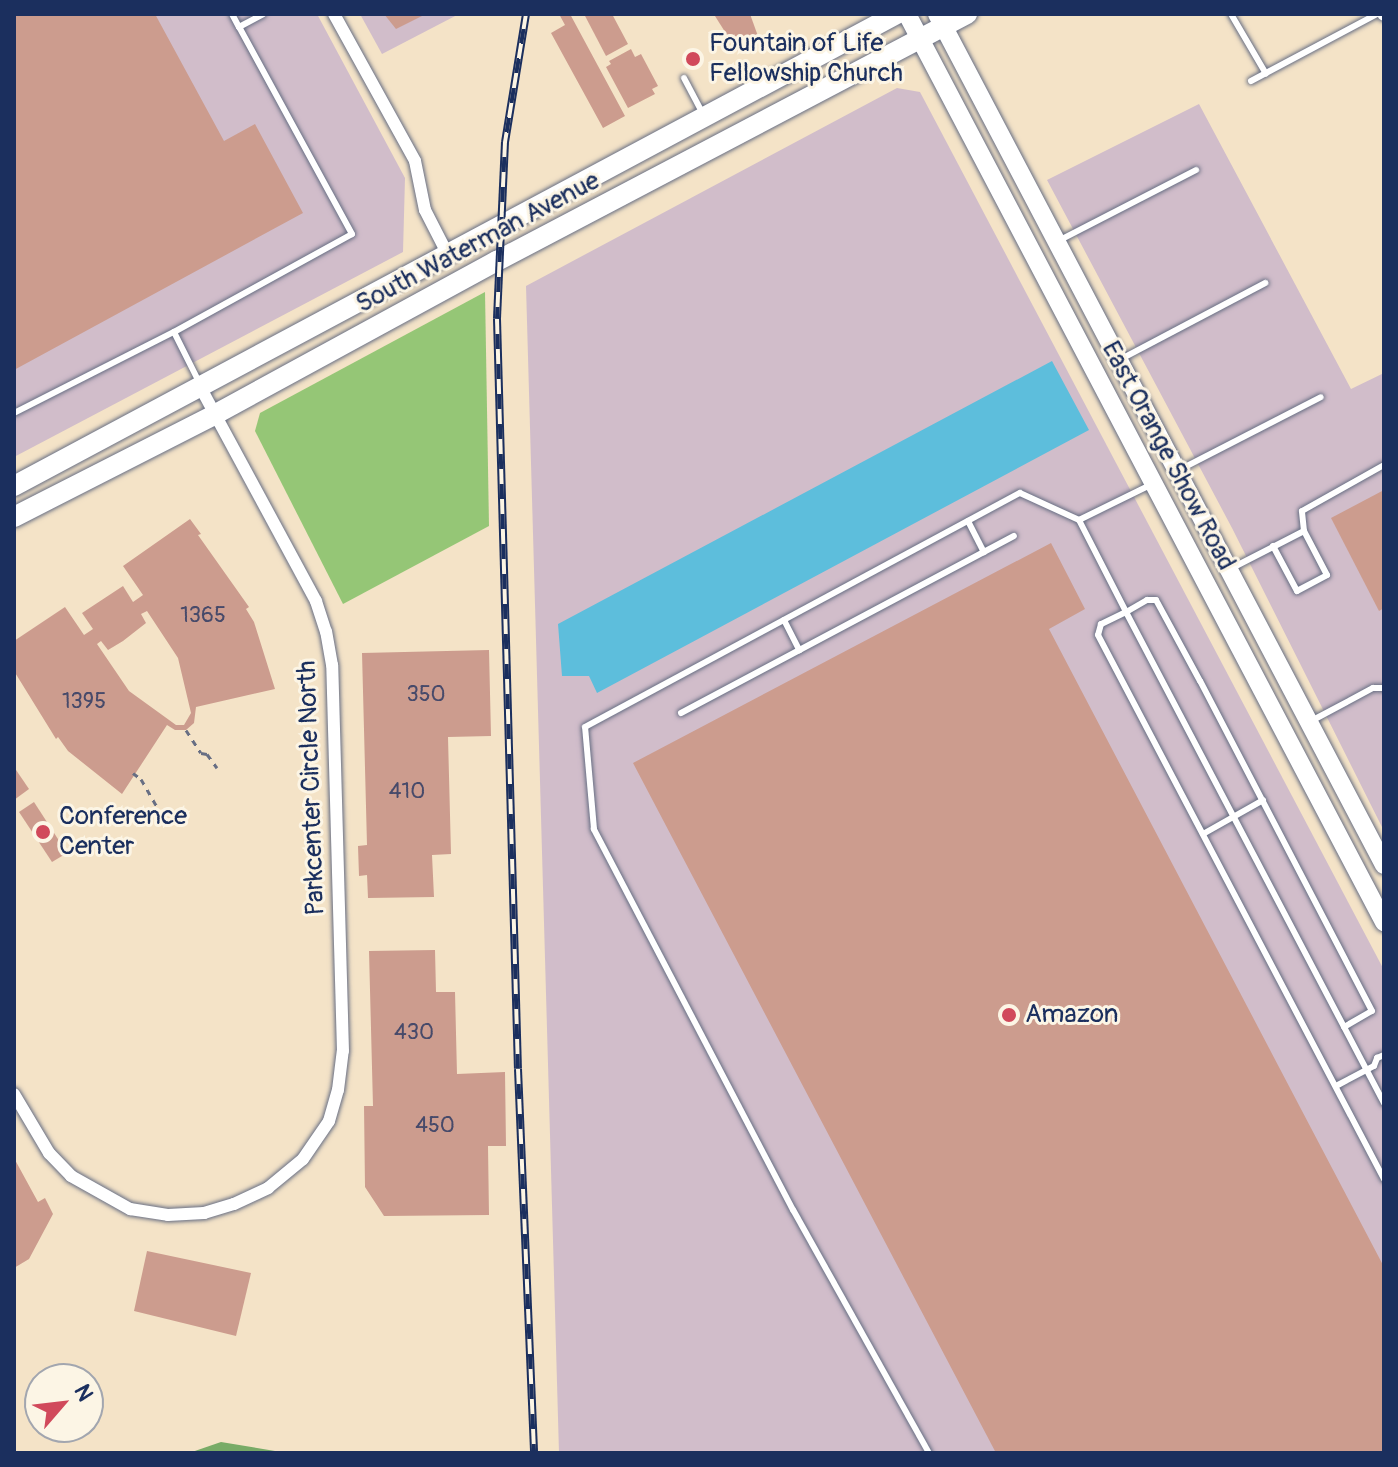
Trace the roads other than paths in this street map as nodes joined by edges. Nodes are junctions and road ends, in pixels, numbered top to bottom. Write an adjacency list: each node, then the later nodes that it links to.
1 (232, 14): 10 (lane)
2 (263, 14): 10 (lane)
3 (334, 14): 18 (street)
4 (897, 14): 15 (main road, South Waterman Avenue)
5 (907, 14): 11 (main road, East Orange Show Road)
6 (967, 14): 9 (main road, South Waterman Avenue)
7 (1231, 14): 12 (lane)
8 (1382, 14): 12 (lane)
9 (940, 20): 11 (main road, South Waterman Avenue); 17 (main road, East Orange Show Road)
10 (239, 27): 20 (lane)
11 (919, 38): 25 (main road, South Waterman Avenue); 28 (main road, East Orange Show Road)
12 (1266, 74): 14 (lane)
13 (684, 78): 15 (lane)
14 (1251, 81)
15 (704, 117): 18 (main road, South Waterman Avenue)
16 (1196, 170): 17 (lane)
17 (1057, 241): 21 (main road, East Orange Show Road)
18 (447, 253): 22 (main road, South Waterman Avenue)
19 (1265, 283): 21 (lane)
20 (174, 332): 22 (lane); 24 (lane)
21 (1119, 360): 27 (main road, East Orange Show Road)
22 (201, 388): 25 (street, Parkcenter Circle North); 29 (main road, South Waterman Avenue)
23 (1321, 397): 27 (lane)
24 (14, 413)
25 (214, 415): 30 (main road, South Waterman Avenue); 53 (street, Parkcenter Circle North)
26 (1384, 465): 33 (lane)
27 (1177, 471): 28 (main road); 37 (main road, East Orange Show Road)
28 (1153, 483): 31 (lane); 48 (main road, East Orange Show Road)
29 (14, 486)
30 (14, 517)
31 (1079, 520): 32 (lane); 38 (lane)
32 (968, 521): 36 (lane); 39 (lane)
33 (1304, 531): 35 (lane); 35 (lane)
34 (1014, 536): 36 (lane)
35 (1273, 546): 37 (lane)
36 (984, 552): 40 (lane)
37 (1229, 569): 43 (main road, East Orange Show Road)
38 (1126, 612): 44 (lane); 45 (lane); 46 (lane)
39 (784, 620): 40 (lane); 56 (lane)
40 (799, 650): 42 (lane)
41 (1384, 688): 43 (lane)
42 (681, 713)
43 (1309, 722): 47 (main road, East Orange Show Road)
44 (1263, 800): 45 (lane); 49 (lane)
45 (1234, 816): 46 (lane); 49 (lane)
46 (1203, 834): 52 (lane)
47 (1384, 865)
48 (1384, 922)
49 (1344, 1027): 50 (lane)
50 (1376, 1062): 51 (lane); 52 (lane); 54 (lane)
51 (1383, 1070)
52 (1336, 1086): 55 (lane)
53 (14, 1094)
54 (1384, 1103)
55 (1384, 1179)
56 (929, 1453)

